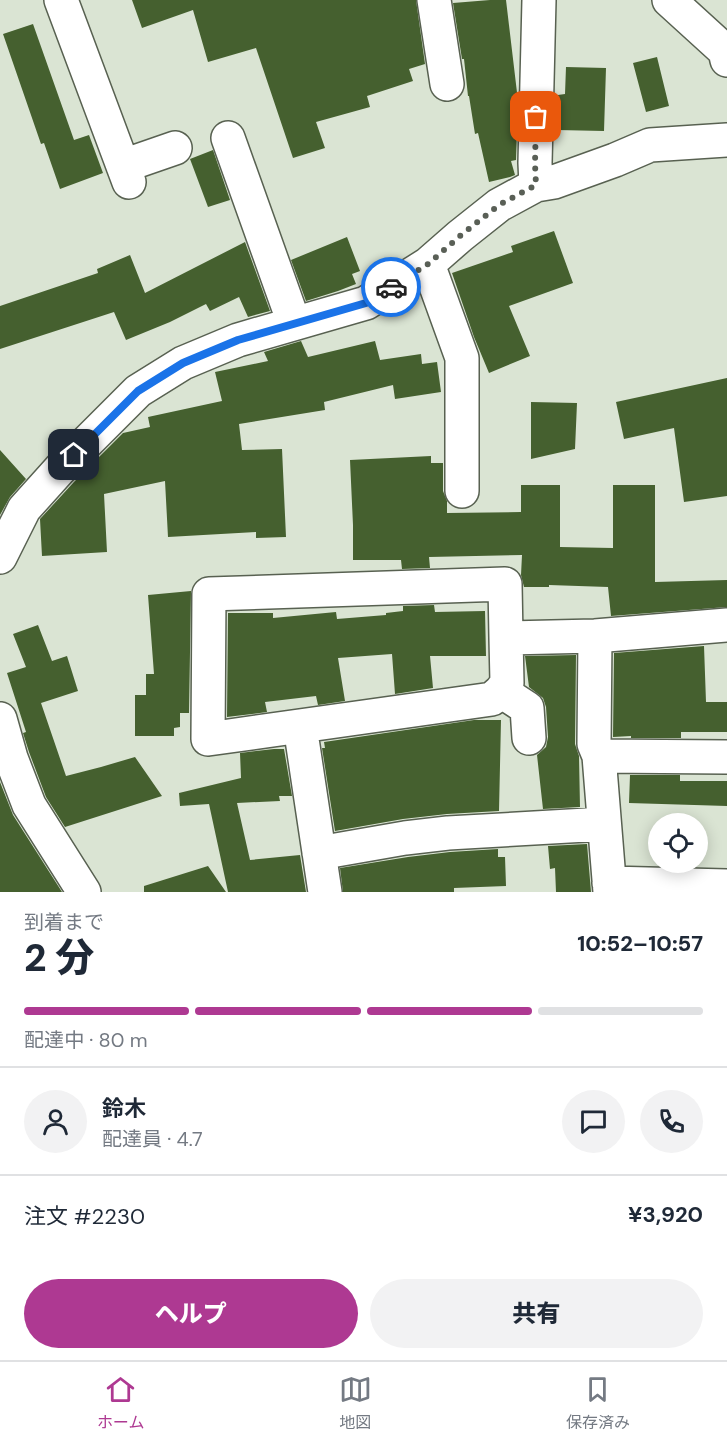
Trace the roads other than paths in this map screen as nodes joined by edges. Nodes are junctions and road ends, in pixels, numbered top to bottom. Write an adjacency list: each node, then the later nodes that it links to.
1 (61, 0): 9 (street)
2 (434, 0): 6 (street)
3 (538, 0): 10 (street)
4 (669, 0): 5 (street)
5 (727, 60)
6 (447, 84)
7 (228, 138): 12 (street)
8 (727, 140): 10 (street)
9 (175, 148)
10 (536, 185): 11 (street)
11 (428, 264): 12 (street); 13 (street)
12 (294, 323): 14 (street)
13 (462, 491)
14 (0, 557)
15 (727, 626): 16 (street)
16 (595, 636): 17 (street); 22 (street)
17 (506, 638): 18 (street); 20 (street)
18 (501, 691): 20 (street); 21 (street)
19 (0, 719): 28 (street)
20 (300, 726): 25 (street)
21 (529, 738)
22 (599, 756): 23 (street); 24 (street)
23 (727, 757)
24 (604, 824): 25 (street); 27 (street)
25 (319, 853): 29 (street)
26 (727, 886): 27 (street)
27 (609, 887)
28 (84, 892)
29 (325, 892)

